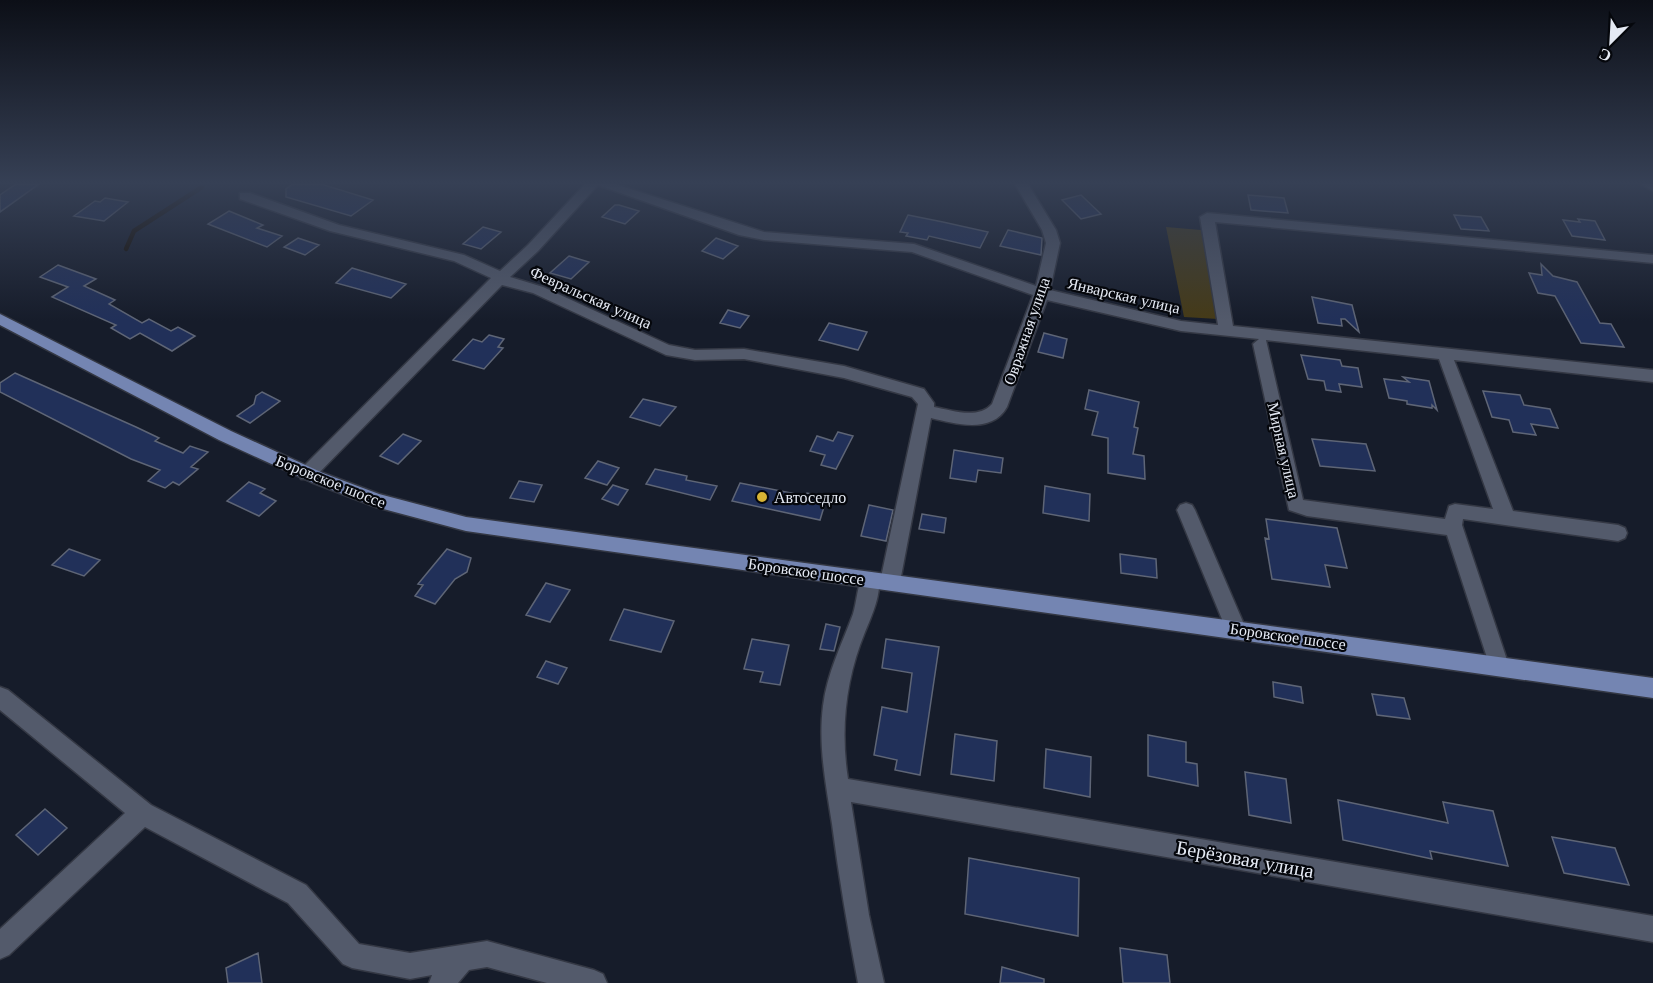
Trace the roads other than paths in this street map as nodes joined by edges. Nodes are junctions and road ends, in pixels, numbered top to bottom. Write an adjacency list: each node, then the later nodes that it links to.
1 (343, 230): 8 (street, Февральская улица)
2 (548, 230): 8 (street)
3 (740, 230): 9 (street, Январская улица)
4 (1048, 230): 9 (street, Овражная улица)
5 (1209, 230): 11 (street)
6 (1344, 230): 7 (street)
7 (1653, 259)
8 (500, 279): 15 (street, Февральская улица); 16 (street)
9 (1042, 292): 11 (street, Январская улица); 15 (street, Овражная улица)
10 (0, 319): 16 (main road, Боровское шоссе)
11 (1226, 329): 14 (street, Январская улица)
12 (1261, 344): 19 (street, Мирная улица)
13 (1446, 362): 18 (street)
14 (1653, 376)
15 (925, 407): 21 (street)
16 (307, 474): 21 (main road, Боровское шоссе)
17 (1186, 510): 22 (street)
18 (1506, 518): 19 (street); 20 (street)
19 (1454, 528): 23 (street)
20 (1618, 532)
21 (880, 581): 22 (main road, Боровское шоссе); 26 (street)
22 (1236, 629): 23 (main road, Боровское шоссе)
23 (1499, 666): 24 (main road, Боровское шоссе)
24 (1653, 688)
25 (0, 697): 27 (street)
26 (837, 788): 28 (street, Берёзовая улица); 33 (street)
27 (143, 813): 29 (street); 30 (street)
28 (1653, 929)
29 (0, 946)
30 (460, 960): 31 (street); 32 (street)
31 (442, 983)
32 (594, 983)
33 (871, 983)

